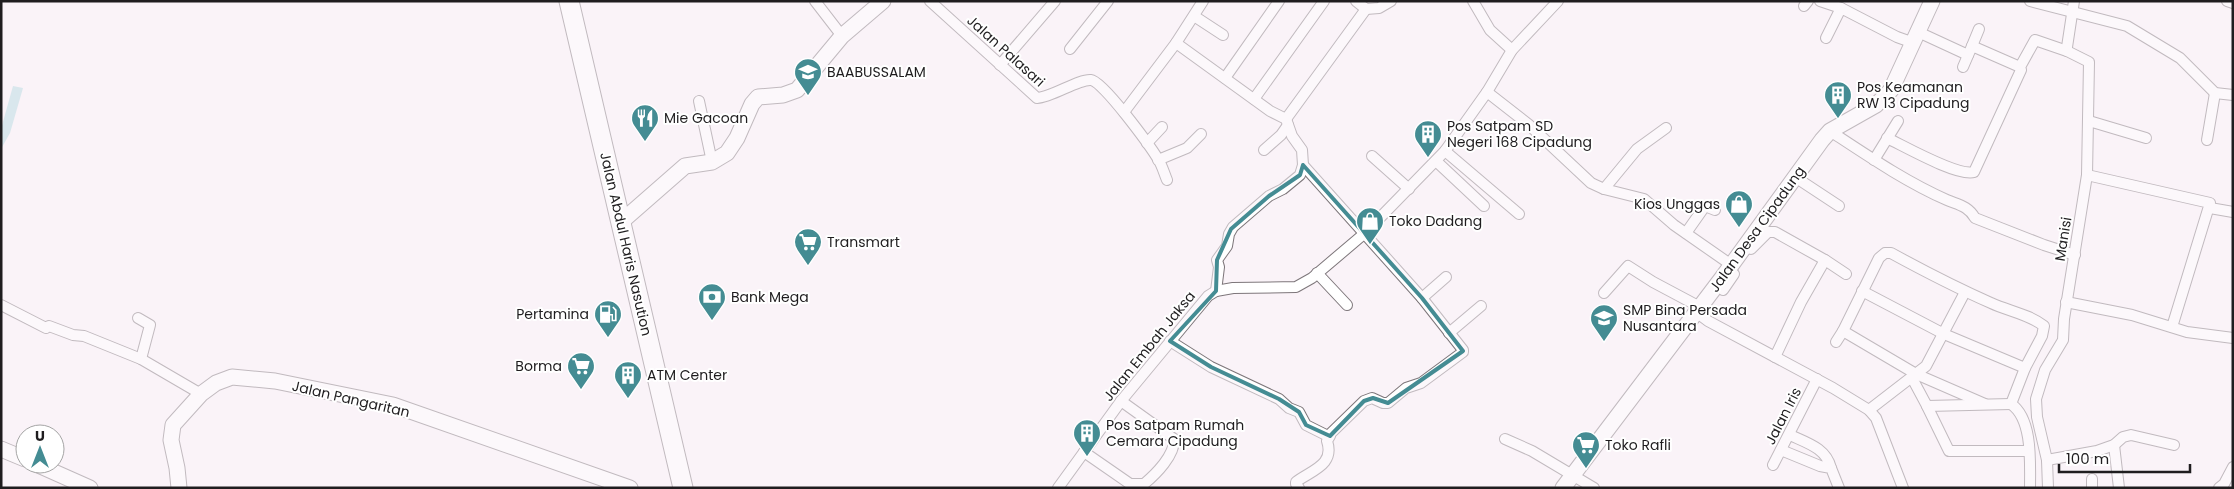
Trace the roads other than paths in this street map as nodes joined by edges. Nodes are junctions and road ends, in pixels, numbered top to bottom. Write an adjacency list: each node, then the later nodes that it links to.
1 (569, 1): 74 (highway, Jalan Abdul Haris Nasution)
2 (815, 1): 26 (street)
3 (883, 1): 26 (street)
4 (930, 1): 34 (street, Jalan Palasari)
5 (1055, 1): 34 (street)
6 (1108, 1): 30 (street)
7 (1203, 1): 23 (street)
8 (1279, 1): 37 (street)
9 (1324, 1): 41 (street)
10 (1356, 1): 21 (street)
11 (1391, 1): 21 (street)
12 (1473, 1): 31 (street)
13 (1558, 1): 31 (street, Jalan Embah Jaksa)
14 (1820, 1): 20 (street)
15 (1932, 1): 27 (street, Jalan Desa Cipadung)
16 (2030, 1): 22 (street)
17 (2074, 1): 22 (street)
18 (2227, 1): 19 (street)
19 (2233, 3)
20 (1841, 8): 27 (street); 28 (street)
21 (1366, 9): 46 (street)
22 (2072, 14): 33 (street); 39 (street)
23 (1194, 16): 25 (street); 29 (street)
24 (1979, 29): 32 (street)
25 (1223, 35)
26 (842, 36): 61 (street)
27 (1914, 37): 32 (street); 49 (street, Jalan Desa Cipadung)
28 (1826, 38)
29 (1176, 43): 37 (street); 43 (street)
30 (1070, 48)
31 (1512, 50): 38 (street, Jalan Embah Jaksa)
32 (1970, 51): 35 (street); 36 (street)
33 (2067, 51): 36 (street); 45 (street, Manisi)
34 (1000, 65): 43 (street, Jalan Palasari)
35 (1963, 67)
36 (2020, 67): 51 (street)
37 (1225, 78): 41 (street)
38 (1487, 92): 56 (street, Jalan Embah Jaksa); 67 (street)
39 (2215, 93): 40 (street); 53 (street)
40 (2233, 95)
41 (1254, 99): 46 (street)
42 (699, 101): 61 (street)
43 (1124, 112): 54 (street, Jalan Palasari)
44 (1898, 121): 51 (street)
45 (2088, 121): 52 (street); 63 (street, Manisi)
46 (1287, 122): 55 (street); 62 (street)
47 (1162, 127): 54 (street)
48 (1666, 128): 67 (street)
49 (1830, 132): 59 (street); 64 (street, Jalan Desa Cipadung)
50 (1201, 134): 58 (street)
51 (1887, 138): 59 (street)
52 (2146, 138)
53 (2206, 140)
54 (1147, 143): 58 (street, Jalan Palasari)
55 (1264, 150)
56 (1445, 151): 60 (street, Jalan Embah Jaksa); 73 (street)
57 (1372, 156): 66 (street)
58 (1158, 160): 65 (street, Jalan Palasari)
59 (1874, 160): 77 (street)
60 (1436, 161): 66 (street, Jalan Embah Jaksa); 68 (street)
61 (712, 162): 74 (street)
62 (1303, 165): 75 (street); 84 (street)
63 (2087, 174): 70 (street); 77 (street, Manisi)
64 (1795, 176): 69 (street); 79 (street, Jalan Desa Cipadung)
65 (1167, 180)
66 (1409, 189): 75 (street, Jalan Embah Jaksa)
67 (1604, 189): 76 (street)
68 (1484, 206)
69 (1839, 206)
70 (2210, 208): 72 (street); 95 (street)
71 (1715, 210): 76 (street)
72 (2233, 212)
73 (1519, 214)
74 (621, 222): 133 (highway, Jalan Abdul Haris Nasution)
75 (1365, 233): 80 (street, Jalan Embah Jaksa); 88 (street)
76 (1686, 233): 79 (street)
77 (2075, 255): 89 (street, Manisi)
78 (1825, 260): 81 (street); 83 (street); 102 (street)
79 (1730, 264): 93 (street, Jalan Desa Cipadung)
80 (1316, 273): 84 (street, Jalan Embah Jaksa); 91 (street)
81 (1846, 274)
82 (1446, 277): 88 (street)
83 (1723, 290)
84 (1216, 291): 100 (street, Jalan Embah Jaksa)
85 (1862, 291): 86 (street); 96 (street); 98 (street)
86 (1965, 292): 98 (street); 104 (street)
87 (1604, 293): 93 (street)
88 (1422, 298): 97 (street)
89 (2066, 302): 95 (street); 123 (street, Manisi)
90 (1, 305): 103 (street)
91 (1347, 305)
92 (1481, 306): 97 (street)
93 (1698, 310): 102 (street); 128 (street, Jalan Desa Cipadung)
94 (138, 318): 103 (street)
95 (2172, 327): 99 (street)
96 (1843, 331): 101 (street); 105 (street)
97 (1449, 333): 114 (street)
98 (1944, 334): 104 (street); 105 (street)
99 (2233, 338)
100 (1170, 341): 108 (street, Jalan Embah Jaksa); 114 (street)
101 (1836, 342)
102 (1775, 357): 106 (street)
103 (141, 359): 107 (street)
104 (2025, 368): 110 (street)
105 (1914, 376): 109 (street); 111 (street); 112 (street)
106 (1817, 380): 112 (street); 113 (street, Jalan Iris)
107 (193, 389): 131 (street, Jalan Pangaritan); 132 (street, Jalan Pangaritan)
108 (1121, 401): 121 (street, Jalan Embah Jaksa); 129 (street)
109 (1985, 404): 110 (street); 111 (street)
110 (2011, 404): 120 (street)
111 (1927, 406): 120 (street)
112 (1869, 410): 139 (street)
113 (1790, 435): 119 (street, Jalan Iris); 126 (street)
114 (1330, 436): 135 (street)
115 (1505, 439): 128 (street)
116 (2114, 445): 117 (street); 123 (street); 142 (street)
117 (2174, 445)
118 (1, 449): 122 (street)
119 (1781, 450): 124 (street, Jalan Iris); 126 (street)
120 (2029, 451): 140 (street)
121 (1084, 452): 129 (street); 134 (street, Jalan Embah Jaksa)
122 (15, 455)
123 (2047, 460): 141 (street, Manisi)
124 (1773, 465)
125 (2233, 467): 143 (street)
126 (1831, 468): 138 (street)
127 (58, 474): 130 (street)
128 (1572, 475): 136 (street, Jalan Desa Cipadung); 137 (street)
129 (1134, 486)
130 (90, 488)
131 (179, 488)
132 (630, 488)
133 (683, 488)
134 (1058, 488)
135 (1299, 488)
136 (1563, 488)
137 (1594, 488)
138 (1839, 488)
139 (1904, 488)
140 (2030, 488)
141 (2048, 488)
142 (2119, 488)
143 (2219, 488)

